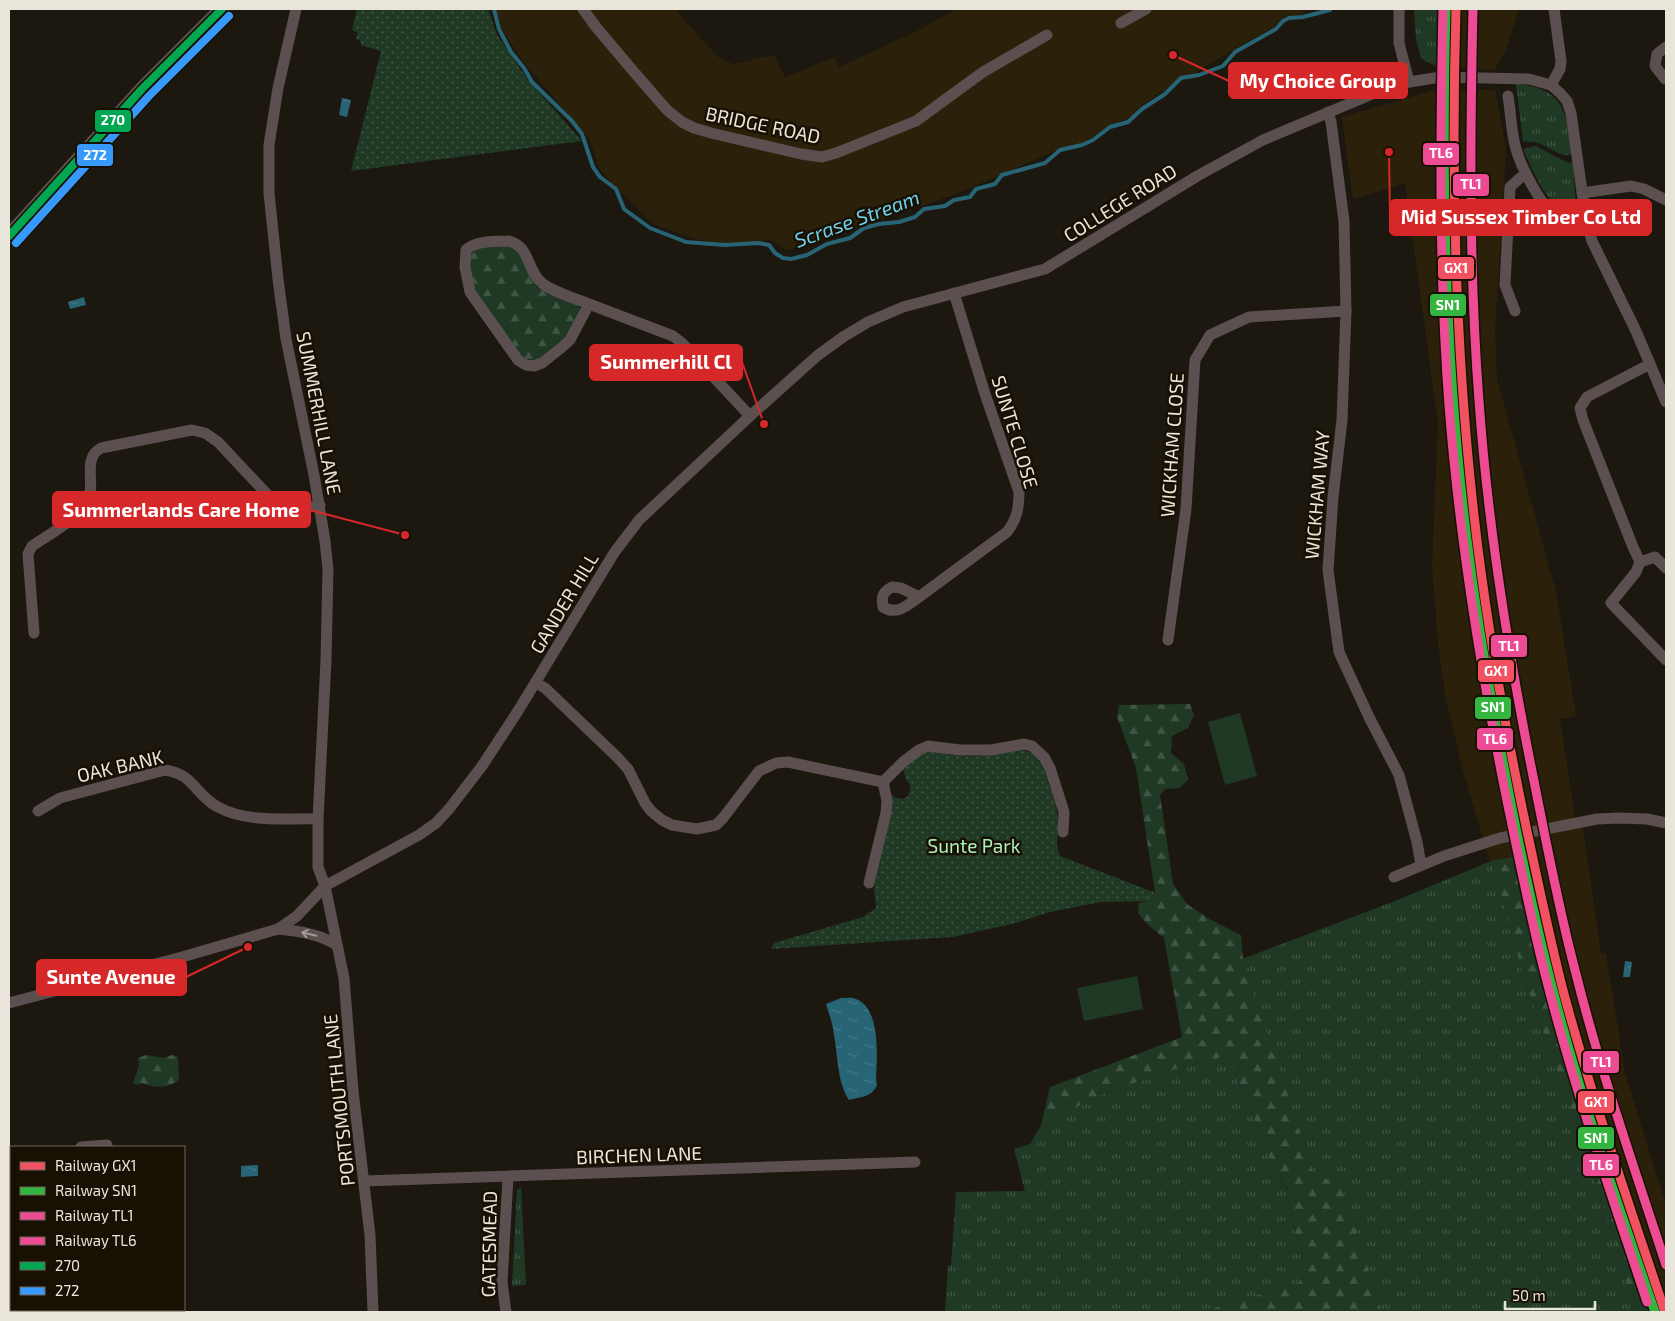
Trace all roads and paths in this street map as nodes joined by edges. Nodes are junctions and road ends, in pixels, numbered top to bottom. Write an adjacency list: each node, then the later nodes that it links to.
1 (222, 9): 19 (main road)
2 (296, 9): 28 (street, SUMMERHILL LANE)
3 (583, 9): 8 (street, BRIDGE ROAD)
4 (1146, 9): 7 (street)
5 (1399, 9): 11 (street)
6 (1554, 9): 12 (street)
7 (1121, 24)
8 (1047, 35)
9 (1666, 47): 10 (street)
10 (1665, 79)
11 (1409, 82): 12 (street, COLLEGE ROAD); 14 (street, COLLEGE ROAD)
12 (1551, 85): 16 (street)
13 (1508, 96): 15 (street)
14 (1328, 112): 20 (street, COLLEGE ROAD); 22 (street, WICKHAM WAY)
15 (1526, 175): 18 (street); 23 (street)
16 (1582, 192): 17 (street); 18 (street)
17 (1666, 200)
18 (1586, 220): 25 (street)
19 (9, 236)
20 (954, 293): 24 (street, COLLEGE ROAD); 31 (street, SUNTE CLOSE)
21 (588, 304): 21 (street); 27 (street)
22 (1346, 311): 33 (street, WICKHAM CLOSE); 41 (street, WICKHAM WAY)
23 (1515, 311)
24 (843, 337): 27 (street, GANDER HILL)
25 (1650, 364): 26 (street); 29 (street)
26 (1666, 402)
27 (750, 416): 35 (street, GANDER HILL)
28 (320, 505): 32 (street); 38 (street, SUMMERHILL LANE)
29 (1640, 562): 30 (street); 34 (street)
30 (1666, 568)
31 (919, 597)
32 (34, 633)
33 (1168, 640)
34 (1666, 660)
35 (536, 683): 36 (street); 44 (street, GANDER HILL)
36 (883, 782): 40 (street); 43 (street)
37 (38, 812): 38 (street, OAK BANK)
38 (318, 820): 44 (street, SUMMERHILL LANE)
39 (1666, 823): 41 (street)
40 (1063, 832)
41 (1421, 864): 42 (street)
42 (1394, 877)
43 (869, 883)
44 (325, 886): 45 (street, GANDER HILL); 46 (street, PORTSMOUTH LANE)
45 (278, 929): 46 (street, one-way to 45); 47 (street)
46 (337, 945): 52 (street, PORTSMOUTH LANE)
47 (9, 1004)
48 (107, 1145): 49 (street)
49 (94, 1146)
50 (915, 1162): 51 (street, BIRCHEN LANE)
51 (508, 1177): 52 (street, BIRCHEN LANE); 54 (street, GATESMEAD)
52 (364, 1181): 53 (street, PORTSMOUTH LANE)
53 (373, 1312)
54 (506, 1312)

